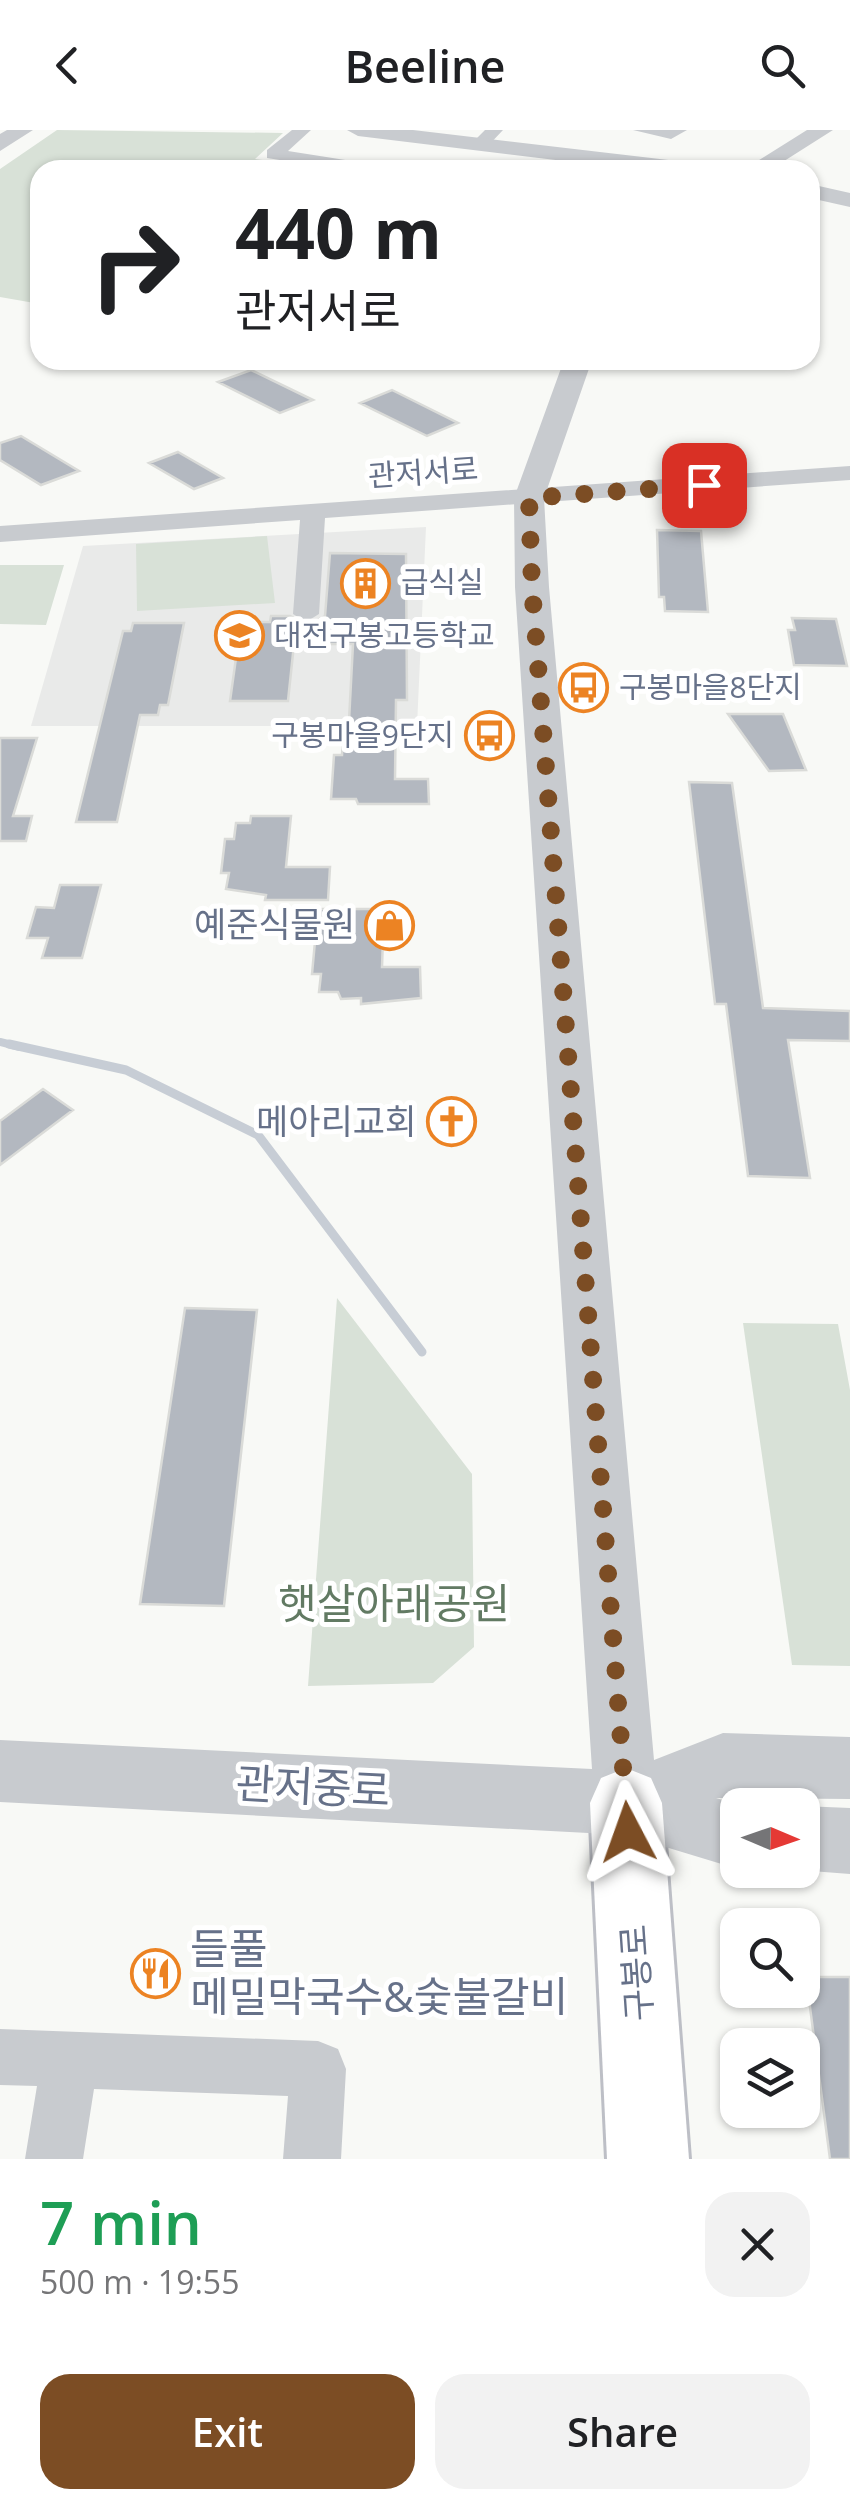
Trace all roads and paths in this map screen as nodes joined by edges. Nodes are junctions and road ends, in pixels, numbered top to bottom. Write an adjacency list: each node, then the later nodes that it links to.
1 (22, 130): 8 (street)
2 (303, 130): 9 (street)
3 (358, 130): 7 (street)
4 (641, 130): 6 (street)
5 (822, 130): 11 (street)
6 (675, 132)
7 (487, 137): 10 (street)
8 (0, 144)
9 (313, 160)
10 (564, 160)
11 (771, 160)
12 (820, 193): 13 (street)
13 (850, 200)
14 (574, 370): 16 (street, 구봉로)
15 (850, 474): 16 (street, 관저서로)
16 (529, 498): 17 (street, 관저서로); 22 (street, 구봉로)
17 (313, 513): 18 (street, 관저서로); 19 (street)
18 (0, 534)
19 (306, 614)
20 (850, 1768): 22 (street, 관저중로)
21 (0, 1770): 22 (street, 관저중로)
22 (626, 1803): 23 (street, 관저중로); 30 (main road, 구봉로)
23 (720, 1832)
24 (820, 1839): 25 (street)
25 (850, 1840)
26 (0, 2057): 27 (street)
27 (70, 2060): 28 (street); 29 (street)
28 (54, 2159)
29 (312, 2159)
30 (648, 2159)

